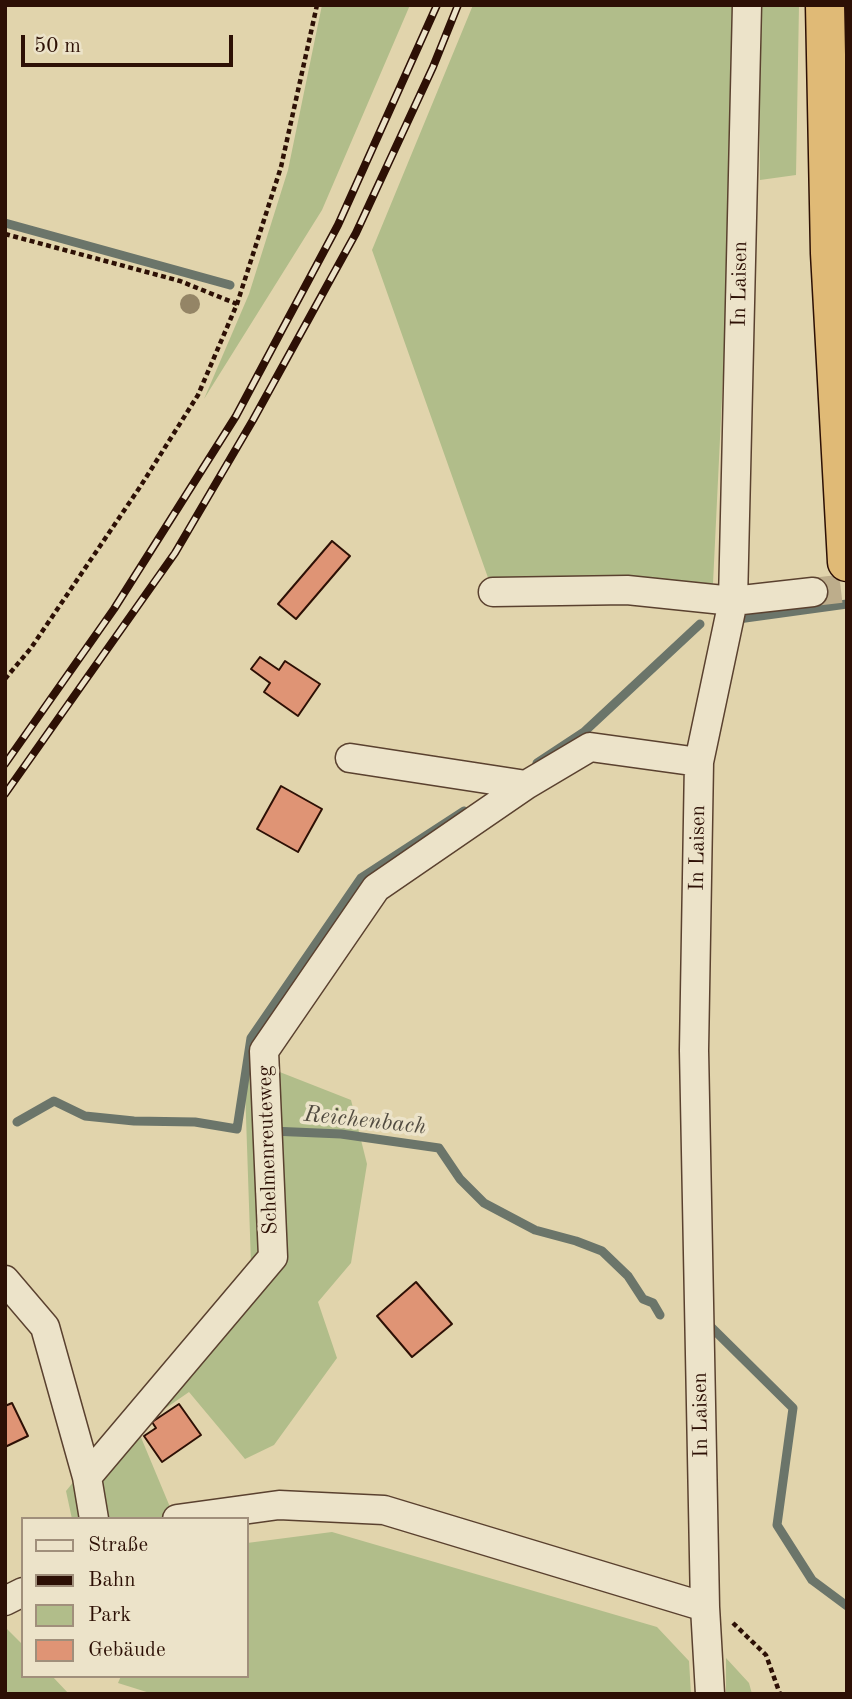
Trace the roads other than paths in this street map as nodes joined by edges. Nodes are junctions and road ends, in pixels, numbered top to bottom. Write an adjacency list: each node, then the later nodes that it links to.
1 (747, 5): 6 (street, In Laisen)
2 (825, 5): 3 (highway)
3 (846, 546)
4 (493, 592): 6 (street)
5 (813, 592): 6 (street)
6 (733, 601): 8 (street, In Laisen)
7 (351, 758): 9 (street)
8 (699, 762): 9 (street, Schelmenreuteweg); 16 (street, In Laisen)
9 (526, 785): 11 (street, Schelmenreuteweg)
10 (5, 1280): 11 (street)
11 (88, 1477): 12 (street)
12 (94, 1517)
13 (192, 1517): 16 (street)
14 (21, 1593): 15 (street)
15 (5, 1601)
16 (705, 1607): 17 (street, In Laisen)
17 (710, 1694)

